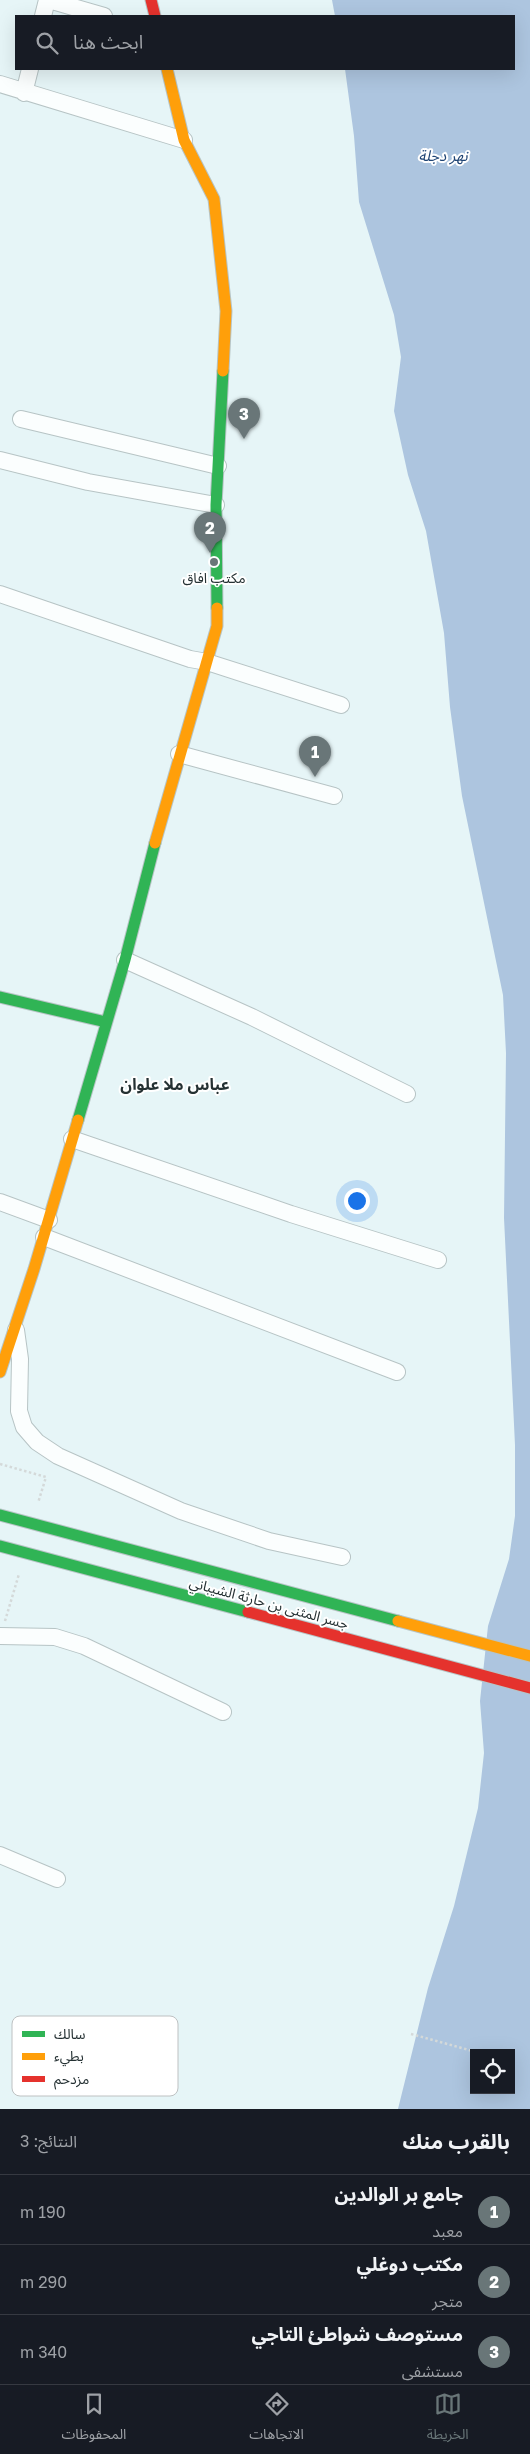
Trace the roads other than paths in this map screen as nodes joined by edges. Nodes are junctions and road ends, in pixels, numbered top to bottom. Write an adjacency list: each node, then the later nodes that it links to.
1 (48, 0): 3 (street); 4 (street)
2 (151, 0): 5 (main road)
3 (43, 15)
4 (100, 15)
5 (154, 15)
6 (30, 70): 9 (street)
7 (167, 70): 10 (main road)
8 (0, 84): 9 (street)
9 (24, 93): 10 (street)
10 (184, 140): 13 (main road)
11 (21, 419): 13 (street)
12 (0, 460): 14 (street)
13 (218, 466): 14 (main road)
14 (216, 505): 16 (main road)
15 (0, 594): 16 (street)
16 (207, 662): 17 (street); 18 (main road)
17 (341, 704)
18 (179, 754): 19 (street); 20 (main road)
19 (334, 796)
20 (125, 960): 22 (main road); 23 (street)
21 (0, 997): 22 (main road)
22 (106, 1022): 24 (main road)
23 (407, 1094)
24 (72, 1139): 26 (main road); 28 (street)
25 (0, 1202): 26 (street)
26 (49, 1220): 27 (main road)
27 (44, 1236): 29 (main road); 31 (street)
28 (438, 1260)
29 (16, 1330): 30 (main road); 34 (street)
30 (0, 1372)
31 (397, 1372)
32 (0, 1515): 36 (main road, جسر المثنى بن حارثة الشيباني)
33 (0, 1546): 37 (main road, جسر المثنى بن حارثة الشيباني)
34 (342, 1557)
35 (0, 1636): 38 (street)
36 (530, 1656)
37 (530, 1688)
38 (223, 1712)
39 (0, 1855): 40 (street)
40 (58, 1879)

